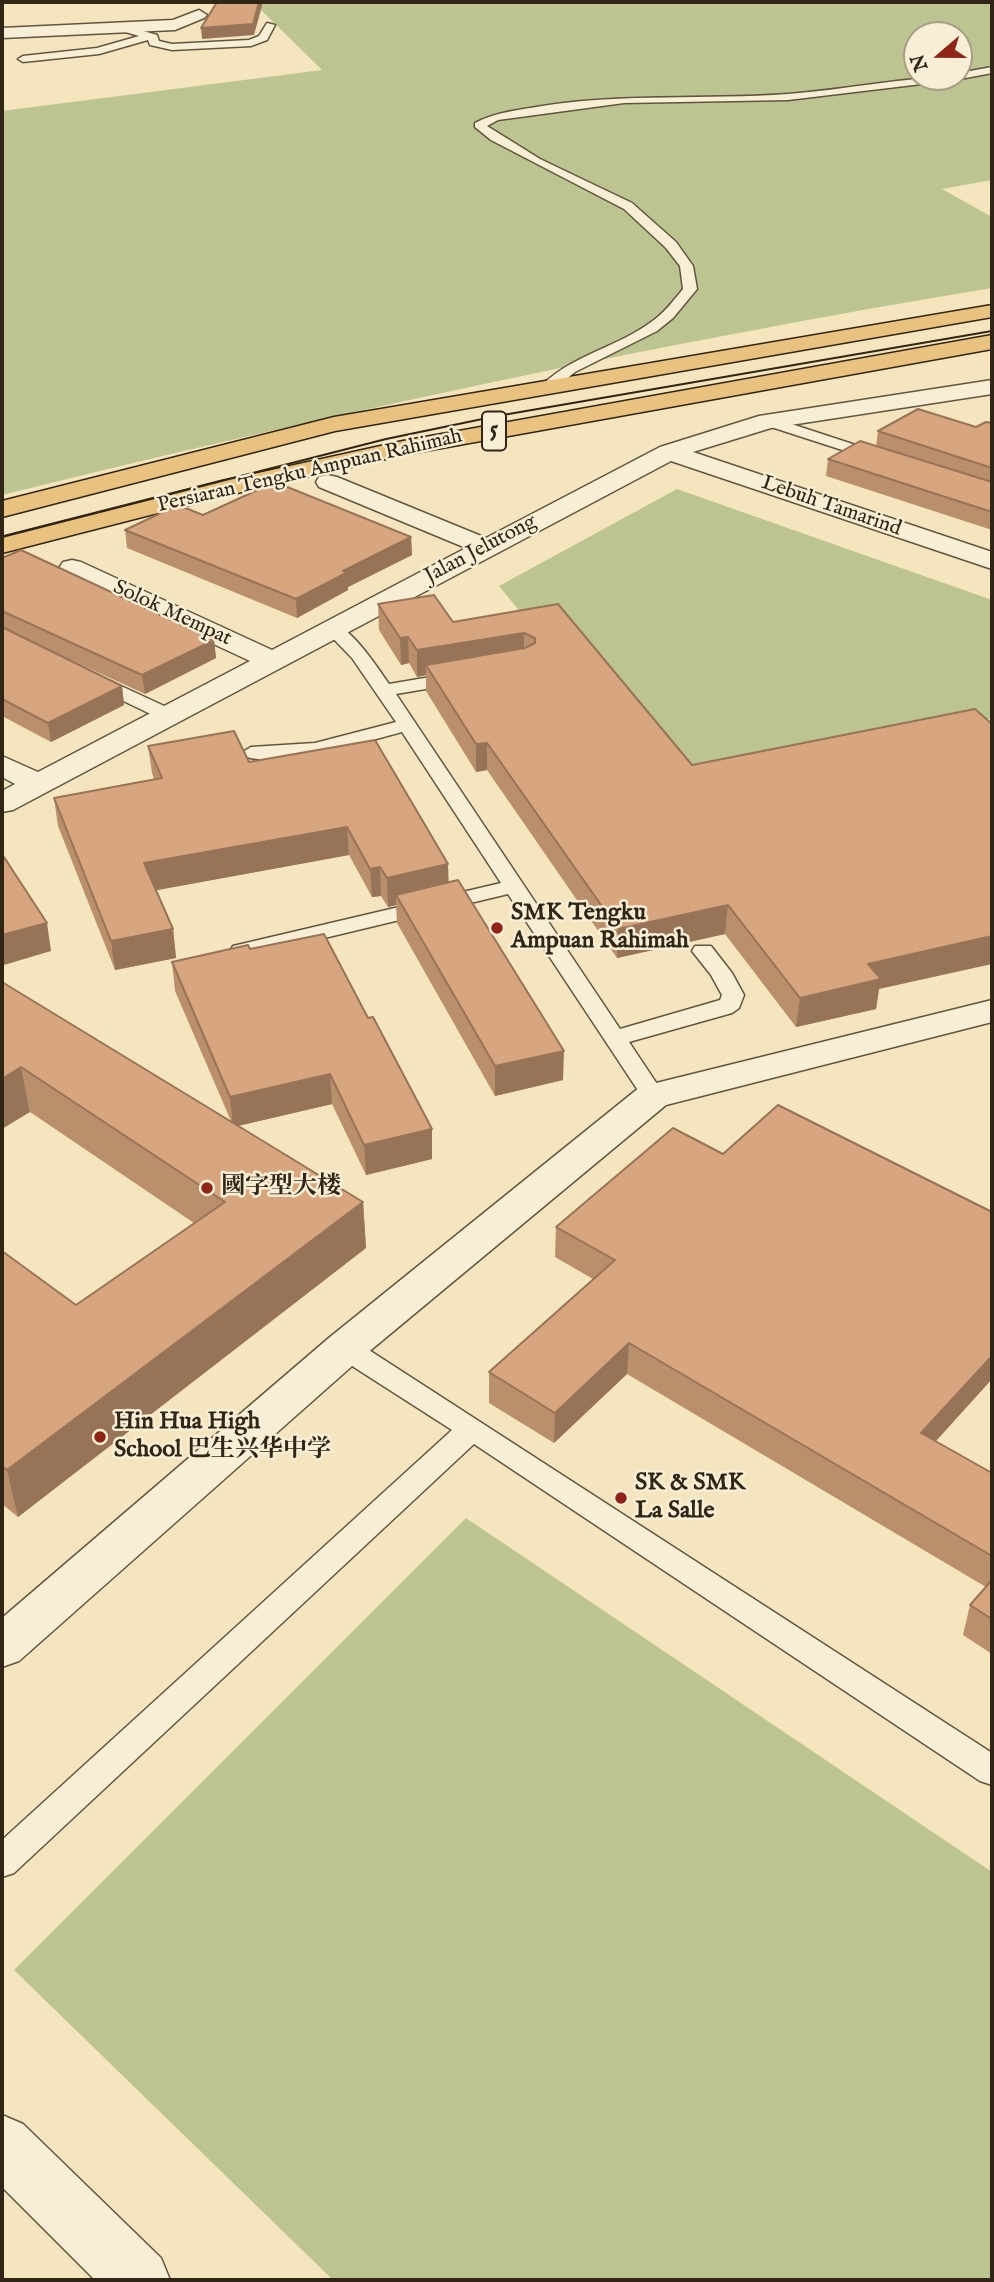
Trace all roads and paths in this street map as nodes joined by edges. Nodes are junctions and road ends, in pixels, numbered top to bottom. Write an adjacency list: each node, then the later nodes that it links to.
1 (199, 15): 3 (street)
2 (270, 24): 5 (lane)
3 (126, 29): 4 (street); 5 (lane)
4 (2, 33)
5 (153, 37): 6 (lane)
6 (23, 59)
7 (992, 70): 8 (lane)
8 (973, 74)
9 (903, 83): 13 (lane)
10 (992, 311): 13 (highway, Persiaran Tengku Ampuan Rahimah / 5)
11 (992, 342): 21 (highway, Persiaran Tengku Ampuan Rahimah / 5)
12 (992, 387): 14 (street, Jalan Jelutong)
13 (547, 388): 20 (highway, Persiaran Tengku Ampuan Rahimah / 5)
14 (921, 398): 15 (street); 16 (street, Jalan Jelutong)
15 (947, 417)
16 (767, 421): 17 (street, Jalan Jelutong); 18 (lane)
17 (669, 452): 22 (street, Jalan Jelutong); 23 (street, Lebuh Tamarind)
18 (900, 464)
19 (328, 482): 22 (street)
20 (2, 509)
21 (2, 545)
22 (486, 547): 25 (street, Jalan Jelutong)
23 (992, 561)
24 (72, 568): 26 (street, Solok Mempat)
25 (332, 628): 26 (street, Jalan Jelutong); 29 (lane)
26 (271, 660): 30 (street, Jalan Jelutong)
27 (73, 669): 30 (lane)
28 (473, 676): 29 (lane)
29 (384, 690): 31 (lane)
30 (168, 715): 34 (street, Jalan Jelutong)
31 (407, 725): 32 (lane); 36 (lane)
32 (251, 753)
33 (2, 765): 34 (street)
34 (38, 784): 35 (street, Jalan Jelutong)
35 (2, 803)
36 (515, 886): 37 (lane); 40 (lane)
37 (241, 951)
38 (703, 951): 40 (lane)
39 (992, 1011): 41 (street)
40 (615, 1038): 41 (lane)
41 (653, 1096): 42 (street)
42 (345, 1348): 43 (lane); 44 (street)
43 (472, 1429): 45 (lane); 46 (lane)
44 (2, 1647)
45 (992, 1771)
46 (2, 1862)
47 (2, 2145): 48 (street)
48 (139, 2280)

